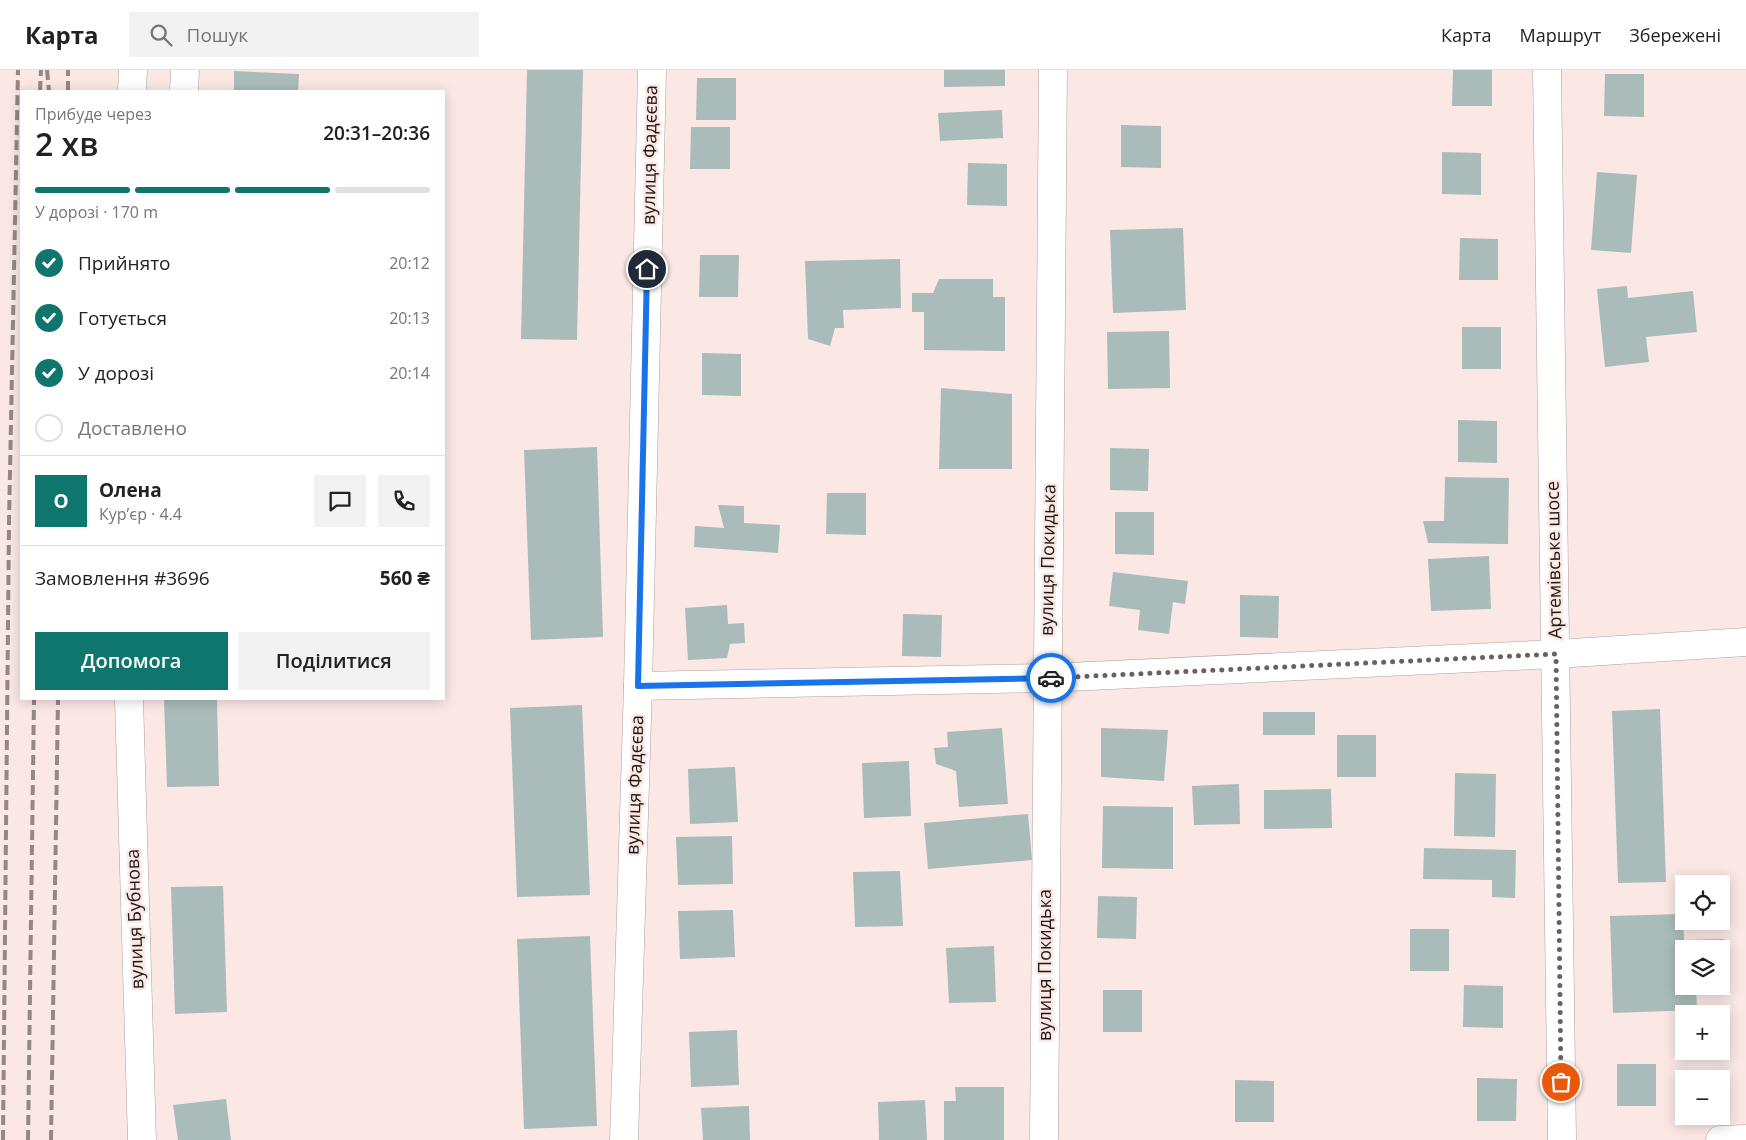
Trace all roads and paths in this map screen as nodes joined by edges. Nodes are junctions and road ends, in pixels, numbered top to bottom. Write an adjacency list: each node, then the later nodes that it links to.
1 (133, 70): 6 (street)
2 (185, 70): 7 (street)
3 (652, 70): 11 (street, вулиця Фадєєва)
4 (1053, 70): 10 (street, вулиця Покидька)
5 (1547, 70): 9 (street, Артемівське шосе)
6 (132, 90)
7 (184, 90)
8 (1746, 642): 9 (street)
9 (1556, 654): 10 (street); 17 (street, Артемівське шосе)
10 (1047, 678): 11 (street); 16 (street, вулиця Покидька)
11 (638, 686): 15 (street, вулиця Фадєєва)
12 (129, 700): 14 (street, вулиця Бубнова)
13 (1746, 1139): 18 (street)
14 (142, 1140)
15 (624, 1140)
16 (1044, 1140)
17 (1562, 1140)
18 (1720, 1140)

